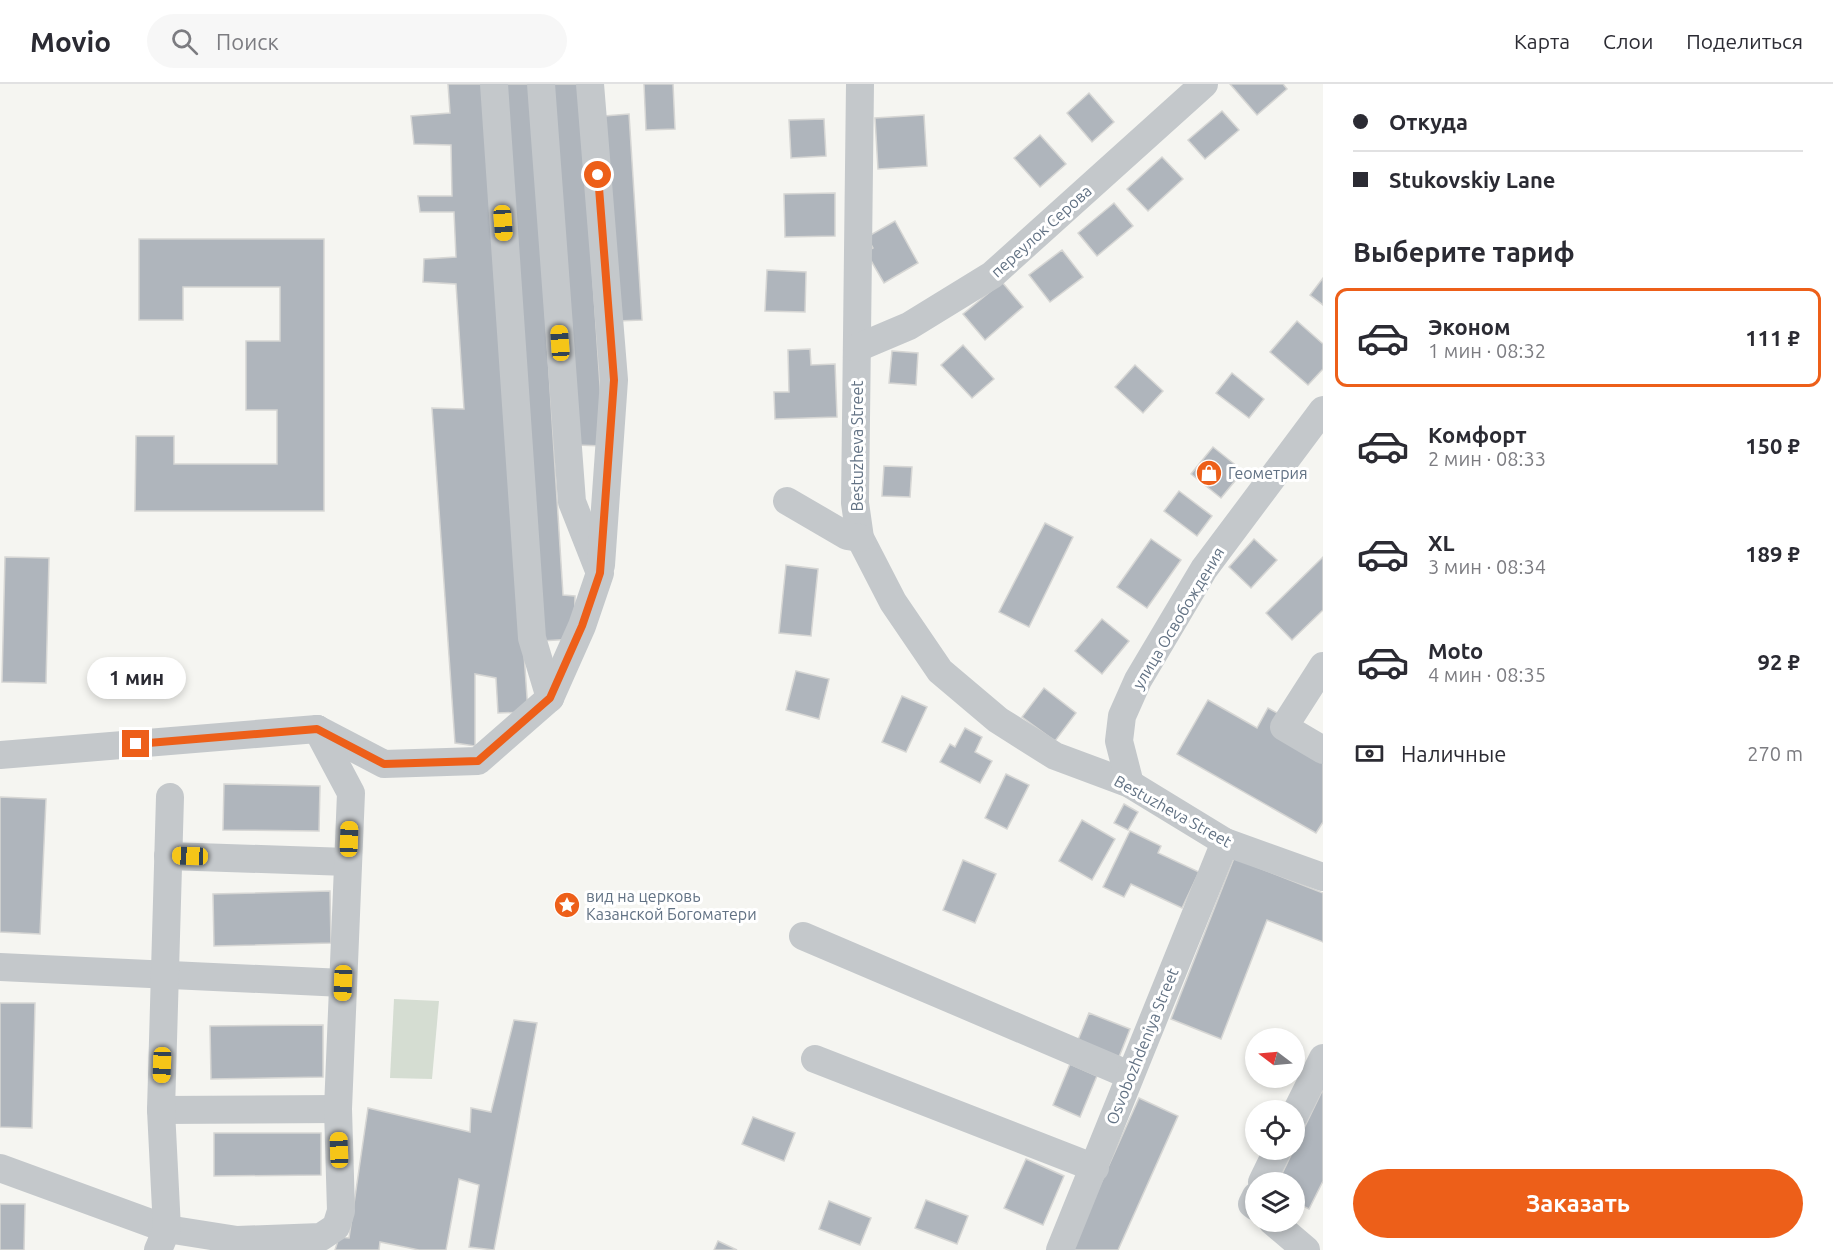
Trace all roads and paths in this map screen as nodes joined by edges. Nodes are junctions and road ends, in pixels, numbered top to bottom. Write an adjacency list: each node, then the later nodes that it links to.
1 (494, 84): 12 (street)
2 (542, 84): 10 (street)
3 (590, 84): 10 (street)
4 (860, 84): 6 (street, Bestuzheva Street)
5 (1204, 84): 6 (street, переулок Серова)
6 (857, 348): 9 (street, Bestuzheva Street)
7 (1323, 410): 16 (street, улица Освобождения)
8 (787, 501): 9 (street)
9 (860, 538): 16 (street, Bestuzheva Street)
10 (600, 573): 12 (street)
11 (1323, 666): 14 (street)
12 (550, 698): 13 (street)
13 (317, 729): 15 (street); 20 (street)
14 (1323, 750)
15 (0, 755)
16 (1130, 784): 18 (street, Bestuzheva Street)
17 (170, 796): 19 (street)
18 (1225, 842): 21 (street, Bestuzheva Street); 28 (street, Osvobozhdeniya Street)
19 (168, 856): 20 (street); 24 (street)
20 (348, 862): 25 (street)
21 (1323, 877)
22 (803, 936): 28 (street)
23 (0, 967): 24 (street)
24 (165, 974): 25 (street); 31 (street)
25 (343, 983): 30 (street)
26 (1323, 1058): 29 (street)
27 (815, 1059): 33 (street)
28 (1129, 1074): 33 (street, Osvobozhdeniya Street)
29 (1302, 1100)
30 (338, 1109): 31 (street); 36 (street)
31 (161, 1110): 35 (street)
32 (0, 1168): 35 (street)
33 (1095, 1168): 37 (street, Osvobozhdeniya Street)
34 (1285, 1232): 38 (street)
35 (163, 1239): 36 (street)
36 (240, 1245)
37 (1060, 1250)
38 (1306, 1250)

